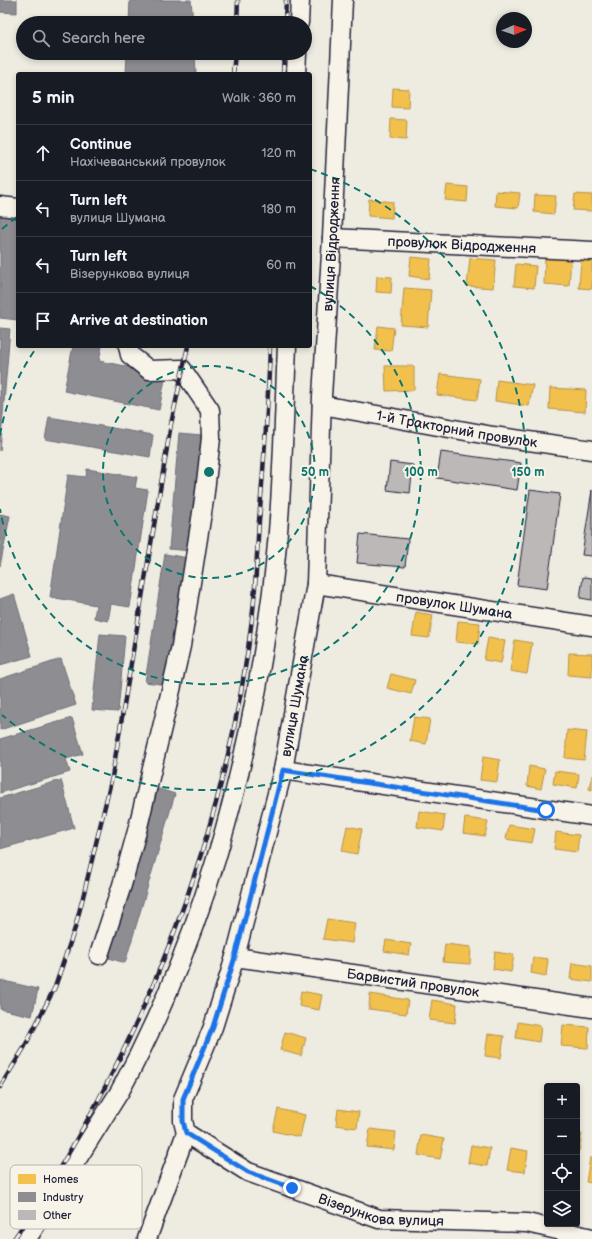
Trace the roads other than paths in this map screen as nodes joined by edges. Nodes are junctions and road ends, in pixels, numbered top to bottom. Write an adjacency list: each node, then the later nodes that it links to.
1 (300, 0): 3 (street)
2 (343, 0): 8 (street, вулиця Відродження)
3 (299, 16)
4 (297, 60): 5 (street)
5 (296, 72)
6 (0, 206): 7 (street)
7 (16, 208)
8 (332, 238): 9 (street, провулок Відродження); 12 (street, вулиця Відродження)
9 (592, 251)
10 (128, 348): 18 (street)
11 (287, 348): 22 (street)
12 (322, 405): 13 (street, 1-й Тракторний провулок); 14 (street, вулиця Відродження)
13 (592, 450)
14 (316, 584): 15 (street, провулок Шумана); 16 (street, вулиця Шумана)
15 (592, 626)
16 (283, 770): 17 (street); 19 (street, вулиця Шумана)
17 (592, 816)
18 (99, 955)
19 (235, 957): 20 (street, Барвистий провулок); 21 (street, вулиця Шумана)
20 (592, 1008)
21 (186, 1133): 24 (street, Візерункова вулиця); 26 (street, вулиця Шумана)
22 (74, 1165)
23 (33, 1229): 25 (street)
24 (592, 1238)
25 (27, 1239)
26 (147, 1239)

